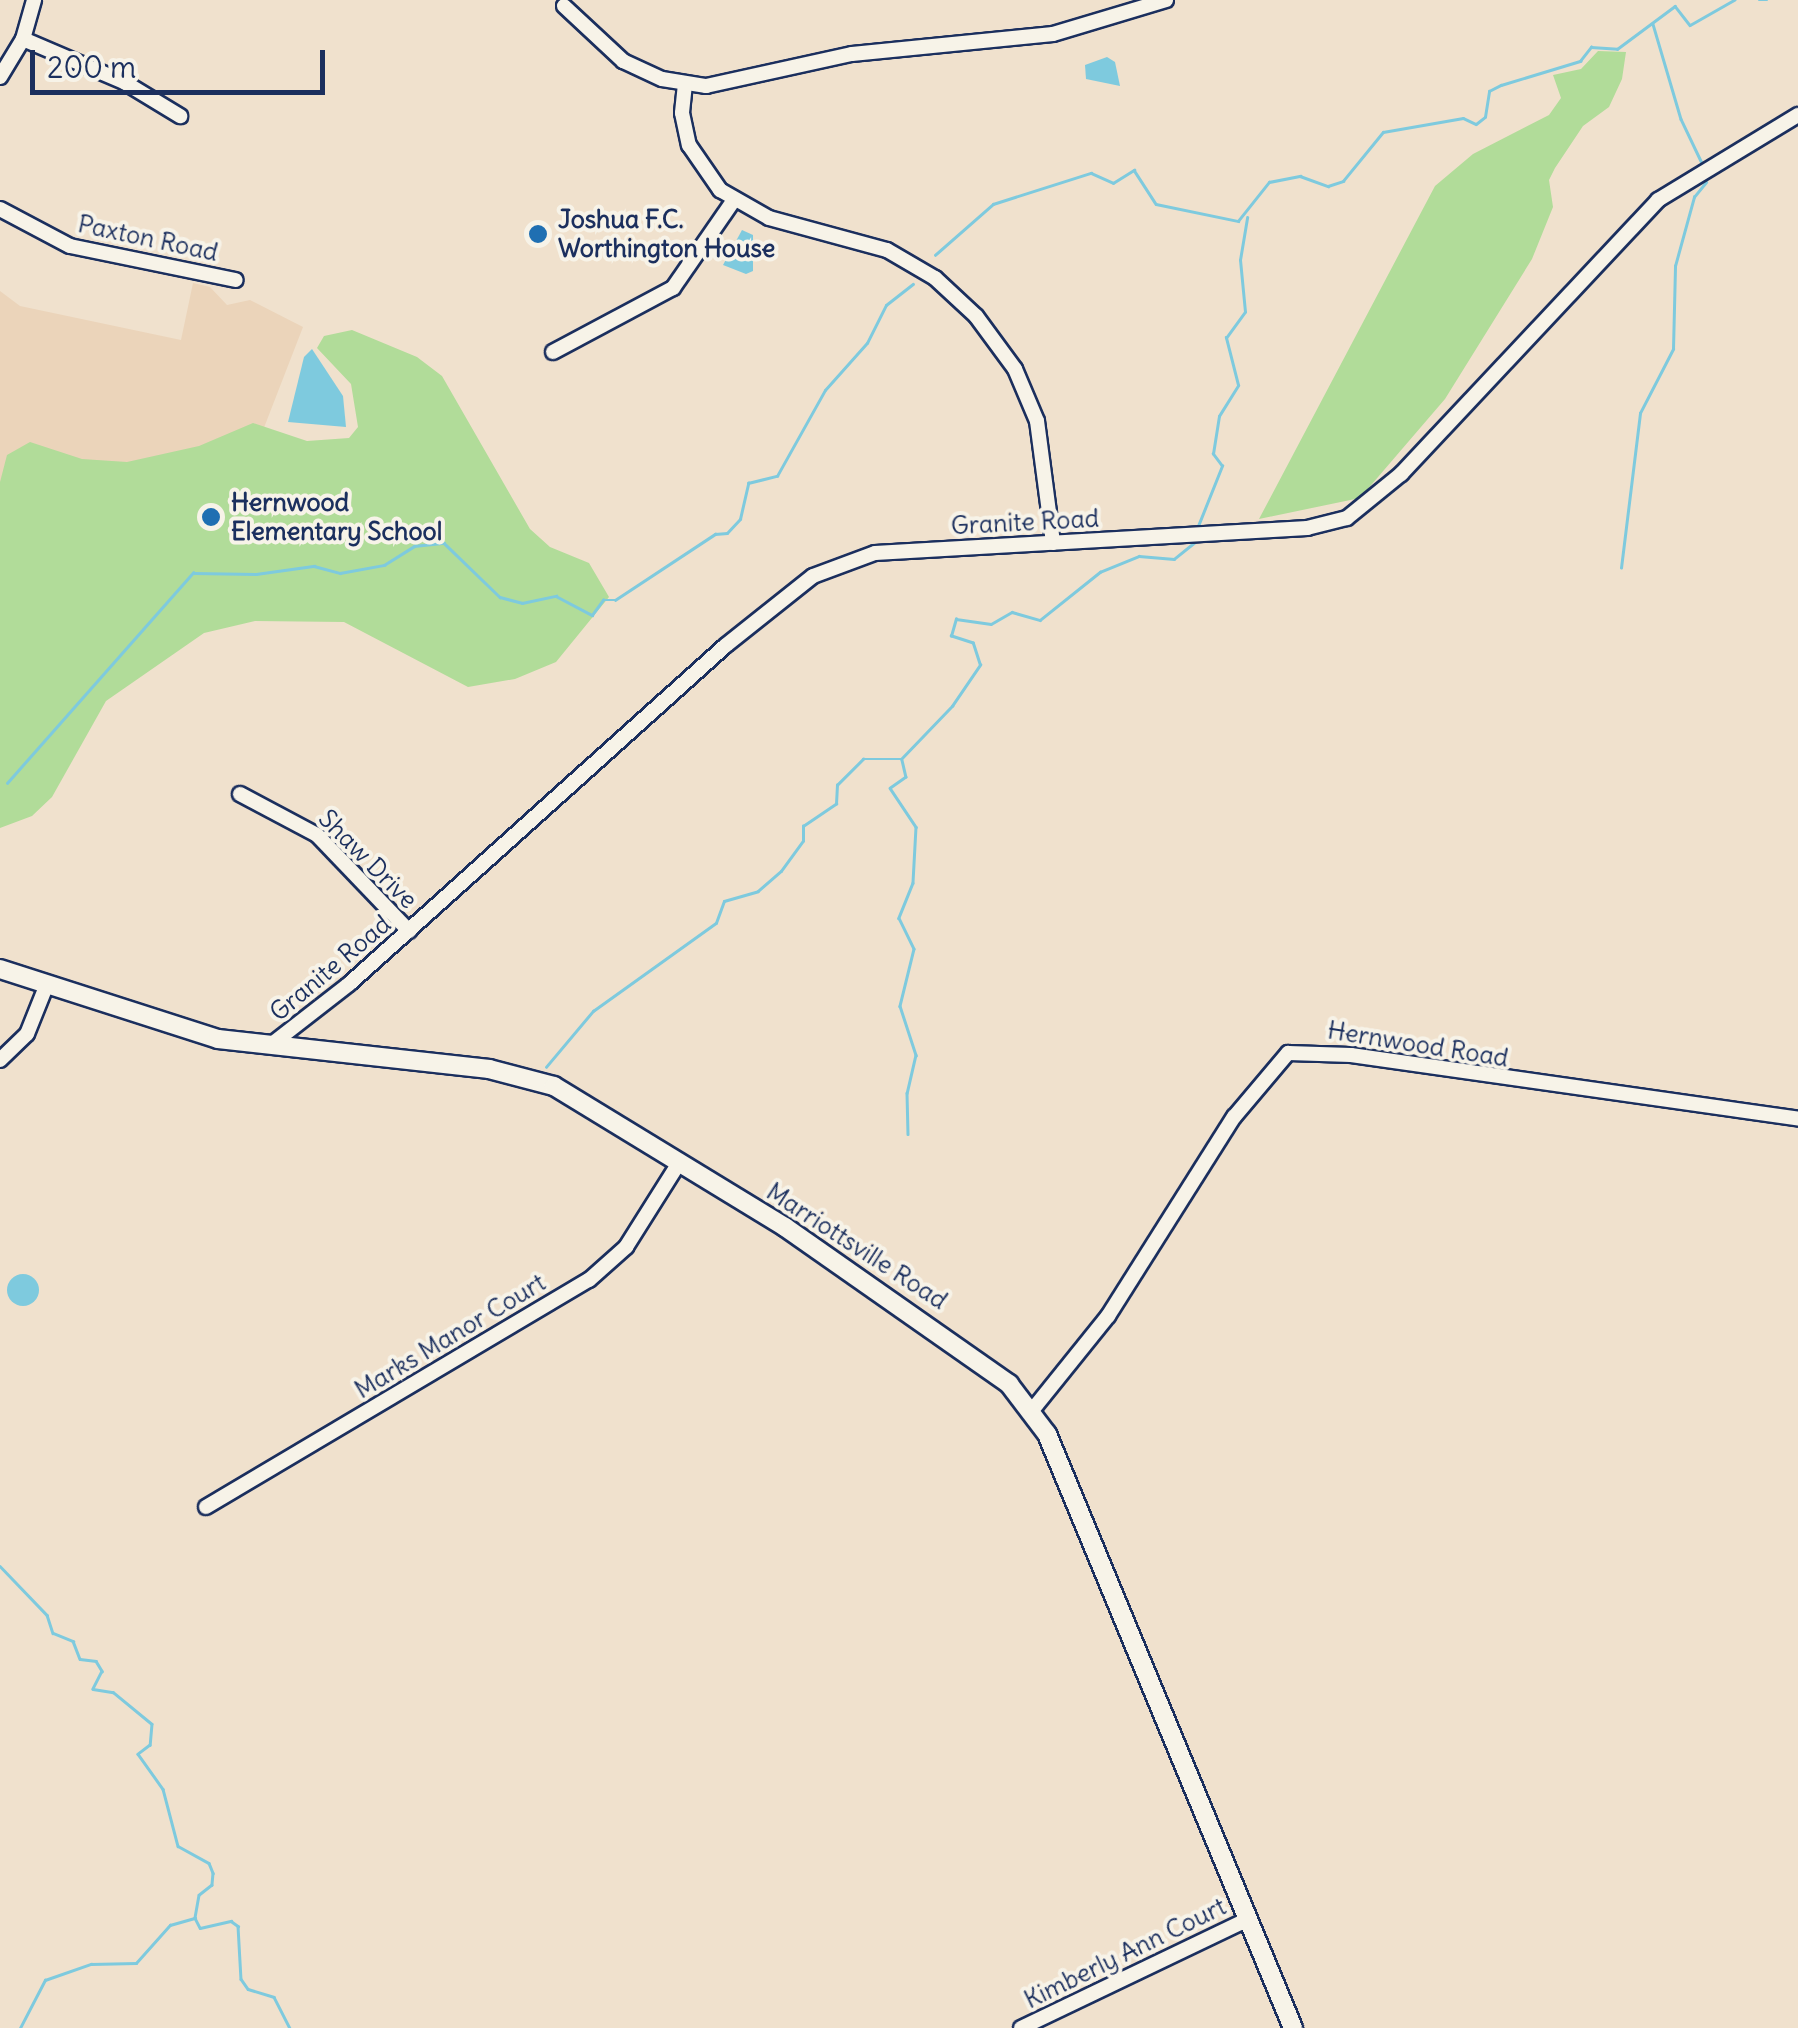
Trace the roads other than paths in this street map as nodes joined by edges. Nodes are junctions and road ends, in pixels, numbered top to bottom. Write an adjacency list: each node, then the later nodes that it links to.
1 (34, 0): 4 (street)
2 (1166, 0): 6 (street)
3 (564, 6): 6 (street)
4 (23, 39): 5 (street); 8 (street)
5 (0, 76)
6 (685, 84): 9 (street)
7 (1798, 114): 13 (street, Granite Road)
8 (180, 116)
9 (734, 200): 12 (street); 13 (street)
10 (0, 209): 11 (street, Paxton Road)
11 (236, 280)
12 (553, 352)
13 (1053, 543): 15 (street, Granite Road)
14 (240, 794): 15 (street, Shaw Drive)
15 (408, 932): 18 (street, Granite Road)
16 (0, 969): 17 (main road, Marriottsville Road)
17 (47, 984): 18 (main road, Marriottsville Road); 19 (street)
18 (272, 1044): 21 (main road, Marriottsville Road)
19 (0, 1060)
20 (1798, 1119): 22 (street, Hernwood Road)
21 (680, 1163): 22 (main road, Marriottsville Road); 23 (street, Marks Manor Court)
22 (1034, 1408): 24 (main road, Marriottsville Road)
23 (206, 1507)
24 (1249, 1919): 25 (street, Kimberly Ann Court); 26 (main road, Marriottsville Road)
25 (1021, 2028)
26 (1293, 2028)

